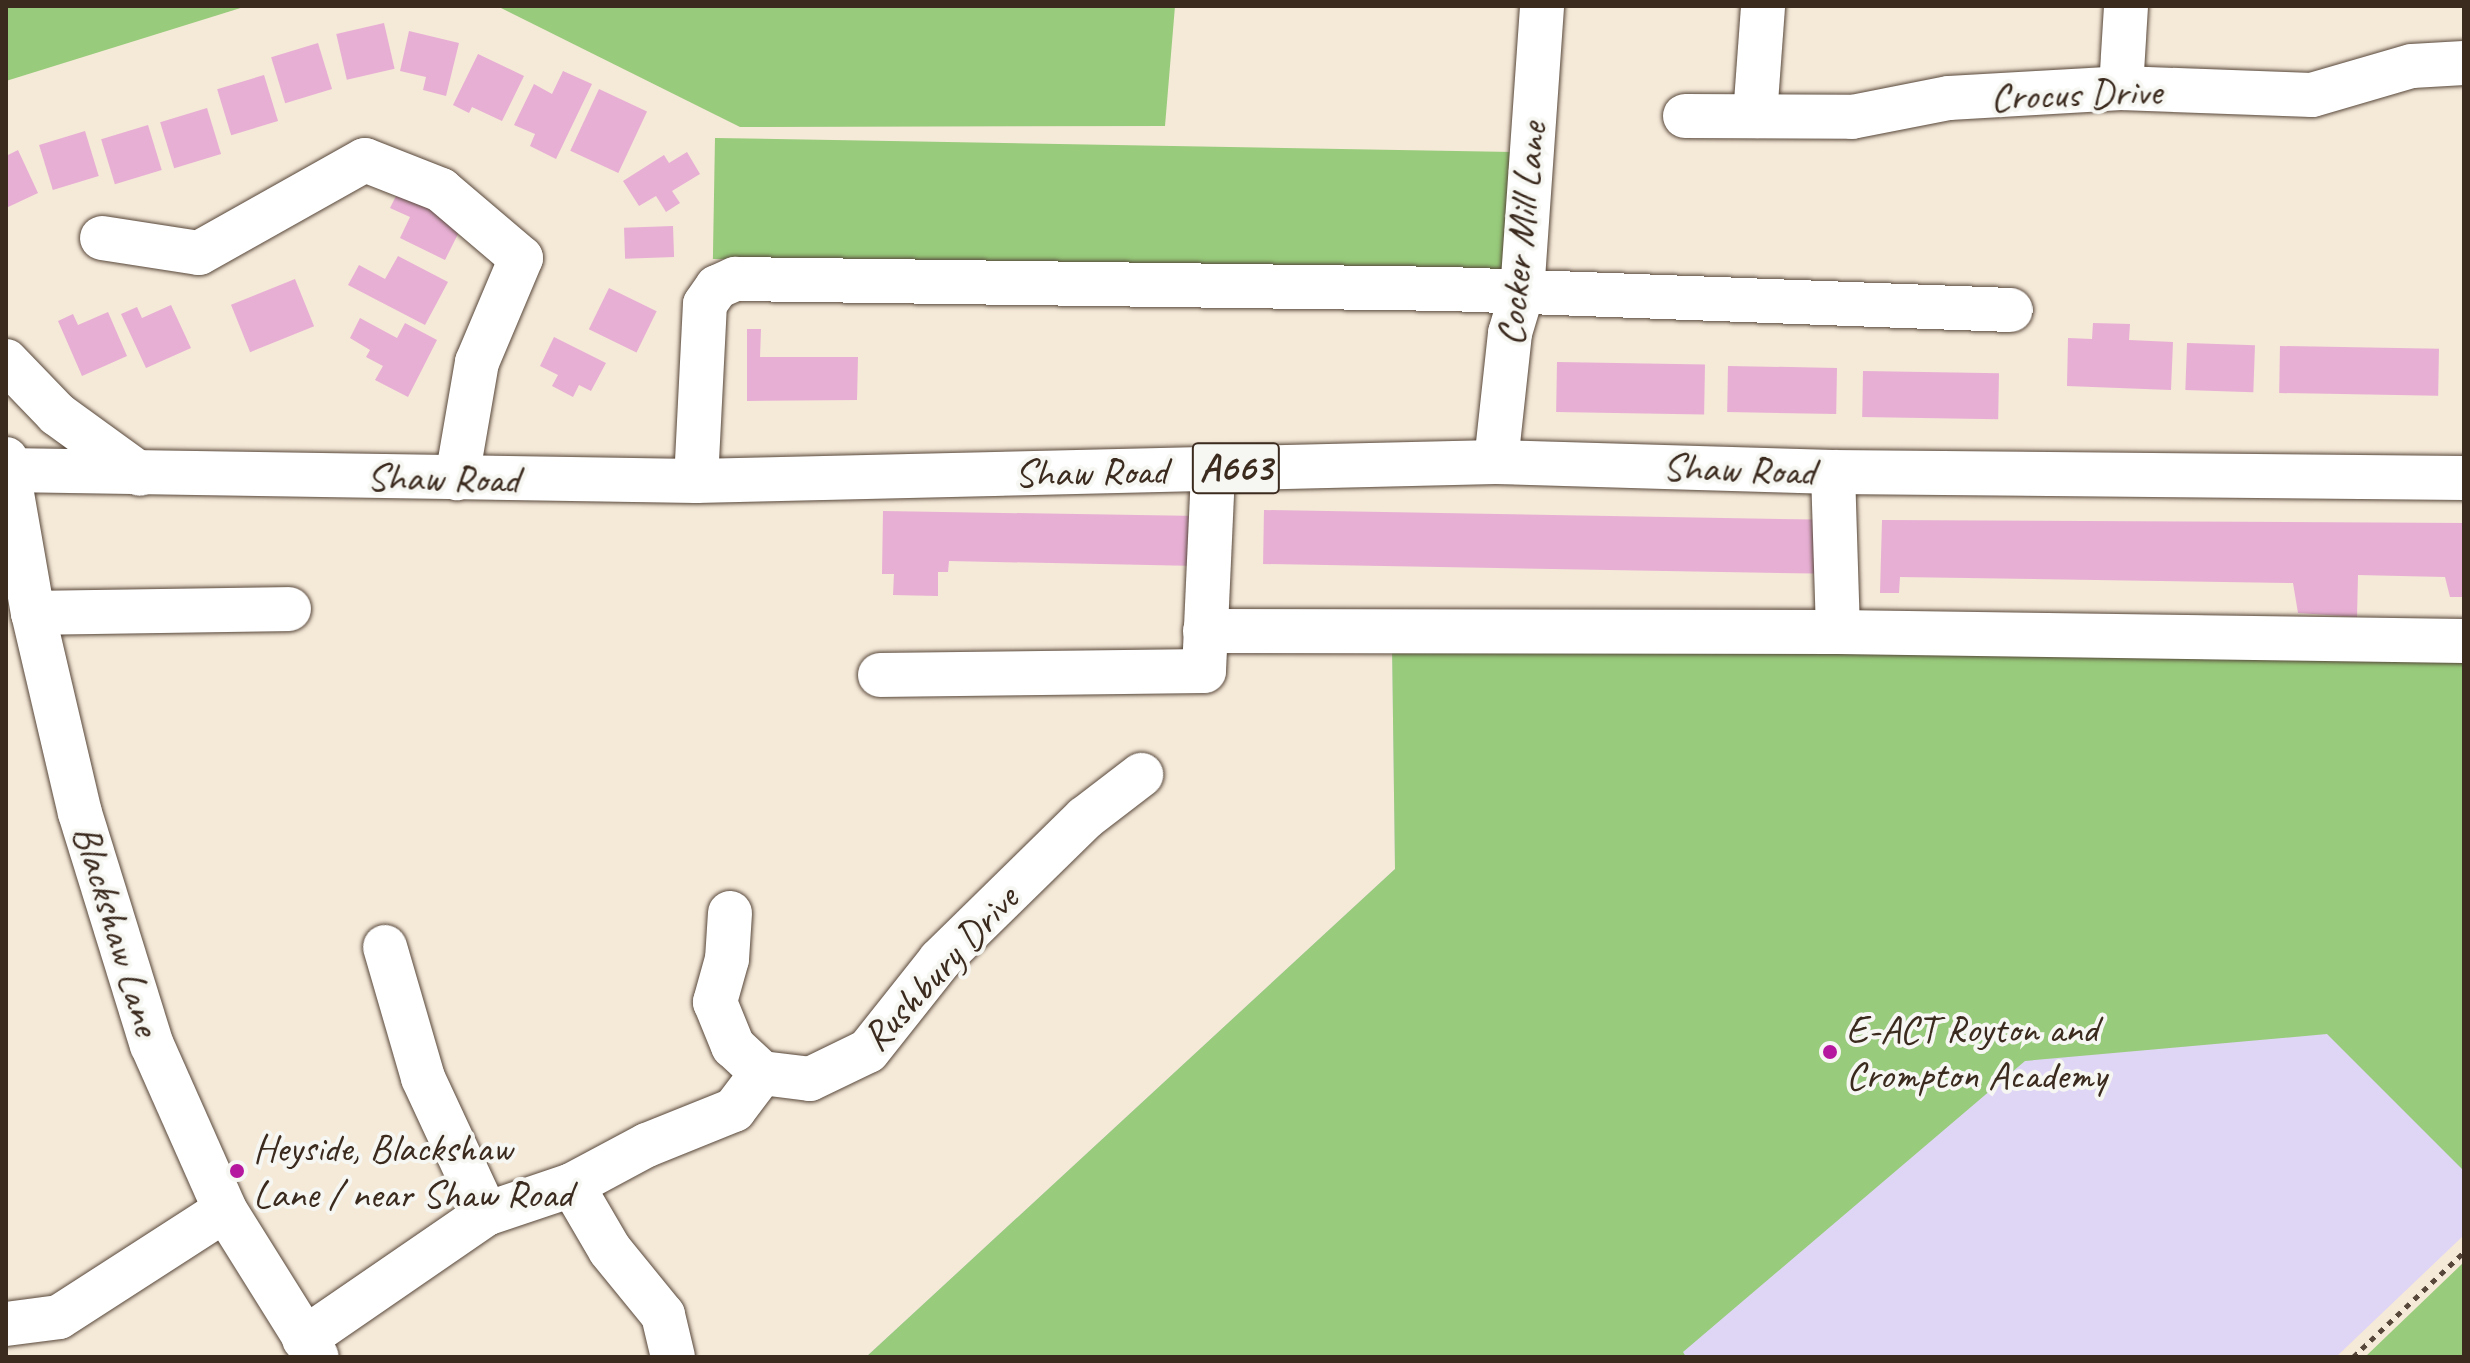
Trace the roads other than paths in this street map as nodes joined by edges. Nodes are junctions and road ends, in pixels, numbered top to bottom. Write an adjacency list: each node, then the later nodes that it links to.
1 (1542, 6): 9 (street, Cocker Mill Lane)
2 (1763, 6): 7 (street)
3 (2126, 6): 5 (street)
4 (2464, 63): 5 (street, Crocus Drive)
5 (2121, 88): 7 (street, Crocus Drive)
6 (1685, 116): 7 (street, Crocus Drive)
7 (1755, 116)
8 (102, 238): 17 (street)
9 (1522, 293): 10 (street); 12 (street, Cocker Mill Lane); 19 (street)
10 (2011, 310)
11 (6, 361): 16 (street)
12 (1496, 462): 14 (street, Shaw Road / A663); 15 (street, Shaw Road / A663)
13 (7, 466): 16 (street, Shaw Road / A663); 21 (street, Blackshaw Lane)
14 (1213, 469): 19 (street, Shaw Road / A663); 22 (street)
15 (1833, 472): 18 (street, Shaw Road / A663); 23 (street)
16 (140, 474): 17 (street, Shaw Road / A663)
17 (457, 478): 19 (street, Shaw Road / A663)
18 (2464, 478)
19 (696, 481)
20 (289, 609): 21 (street)
21 (33, 613): 31 (street, Blackshaw Lane)
22 (1205, 631): 23 (street); 25 (street)
23 (1838, 632): 24 (street)
24 (2464, 641)
25 (880, 675)
26 (1141, 775): 29 (street, Rushbury Drive)
27 (730, 913): 29 (street)
28 (385, 947): 32 (street)
29 (762, 1073): 30 (street)
30 (572, 1185): 32 (street); 35 (street)
31 (225, 1210): 33 (street); 34 (street, Blackshaw Lane)
32 (486, 1214): 34 (street)
33 (6, 1324)
34 (310, 1348)
35 (673, 1357)

